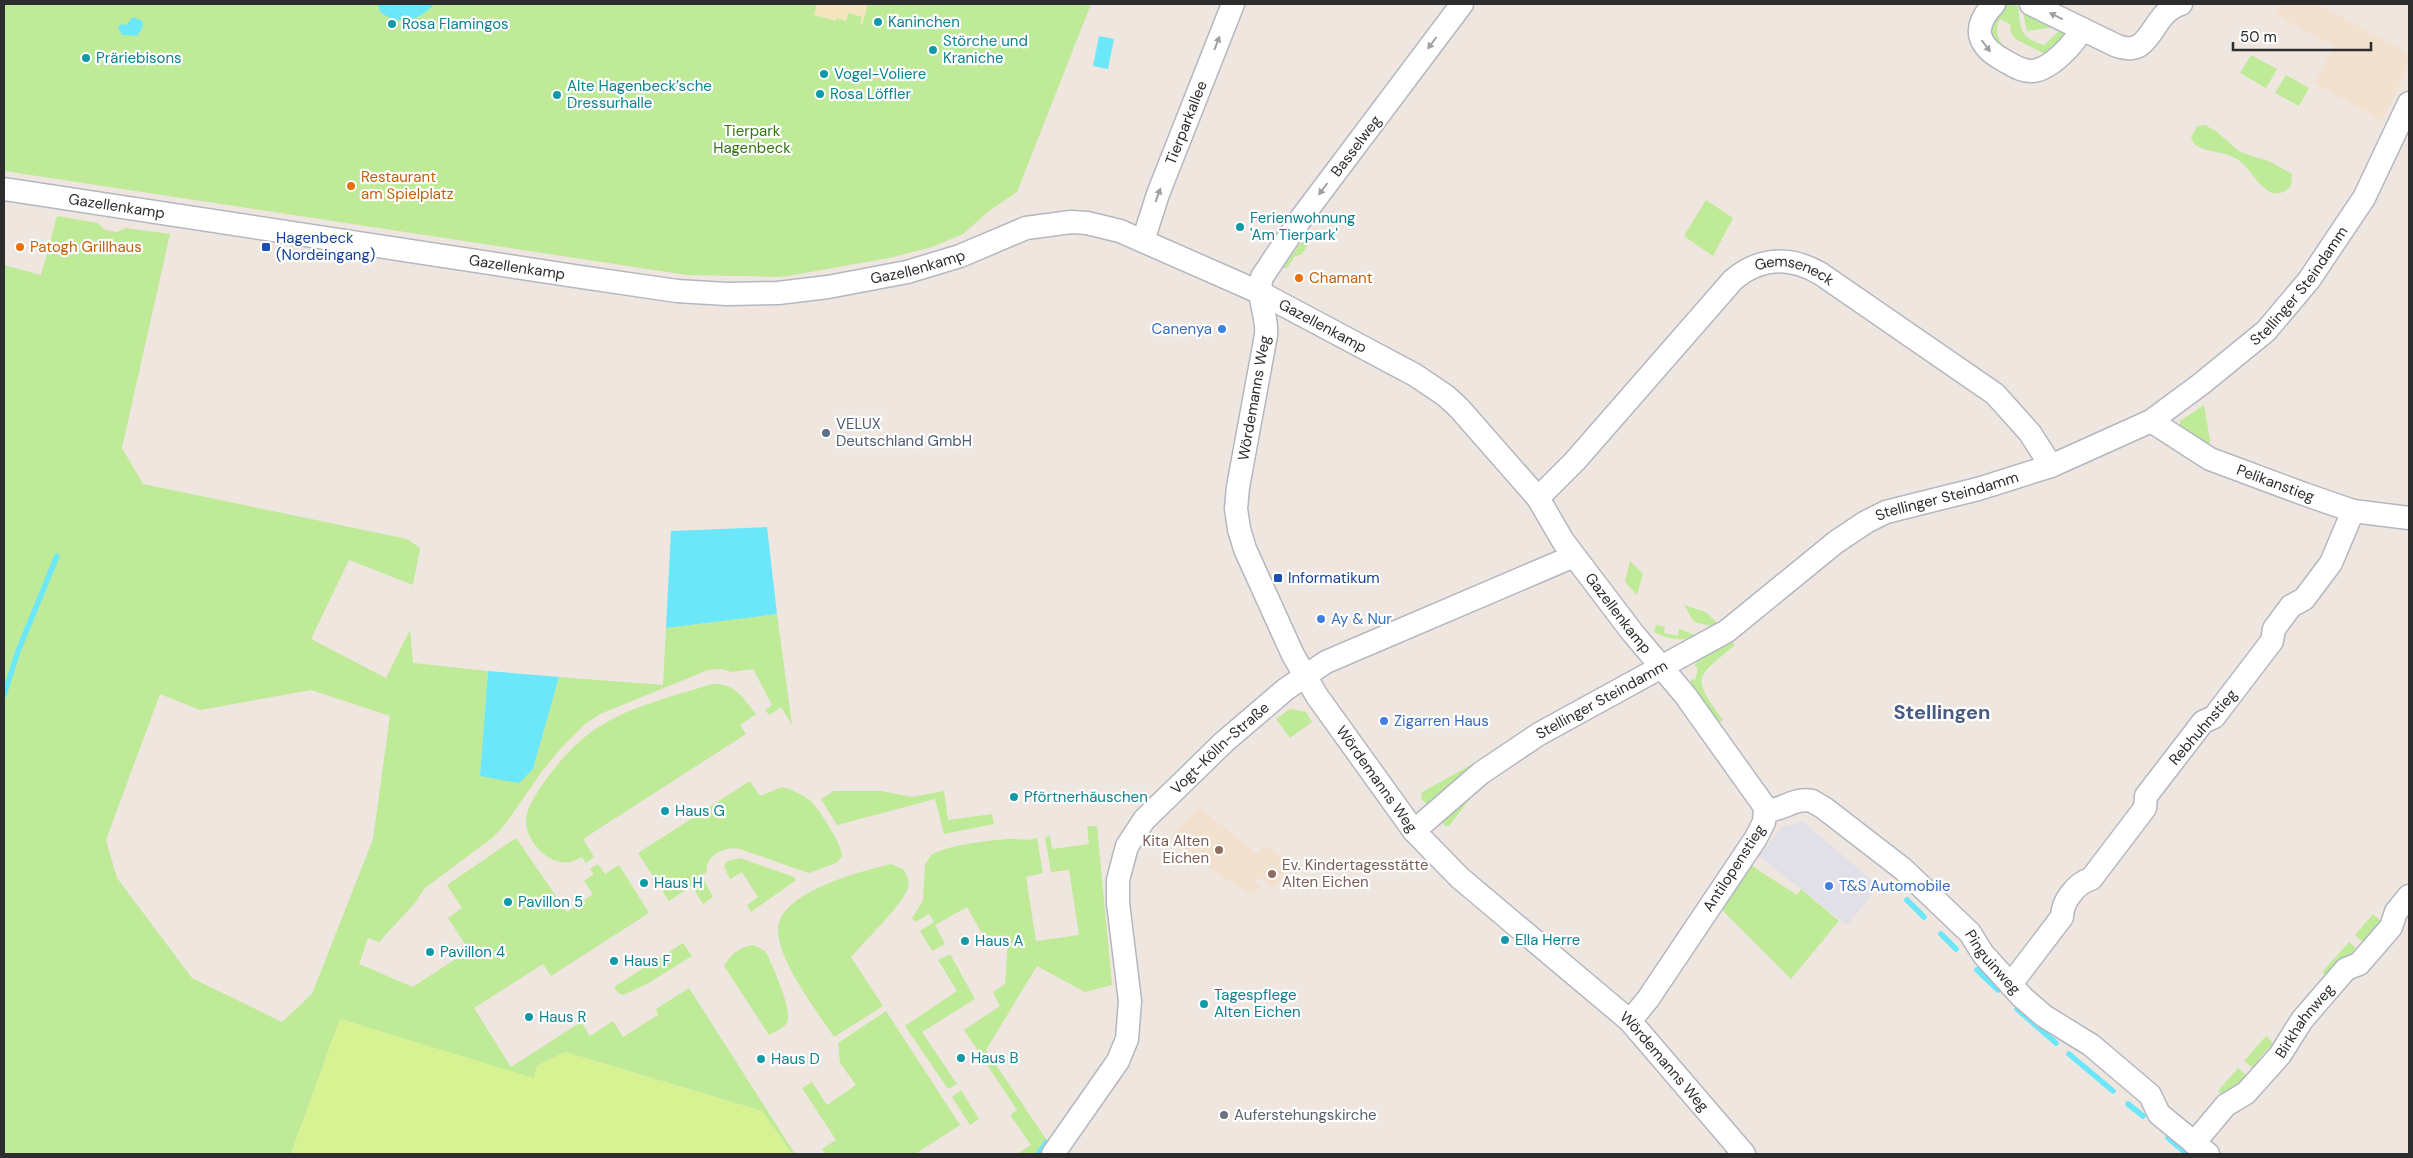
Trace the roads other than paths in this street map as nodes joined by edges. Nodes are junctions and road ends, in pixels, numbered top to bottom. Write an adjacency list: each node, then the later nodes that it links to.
1 (1233, 4): 9 (street, Tierparkallee, one-way to 1)
2 (1462, 4): 10 (street, Basselweg, one-way to 10)
3 (1994, 4): 6 (street, one-way to 6)
4 (2031, 4): 6 (street, one-way to 4)
5 (2181, 4): 6 (street)
6 (2082, 29)
7 (2409, 103): 11 (street, Stellinger Steindamm)
8 (4, 189): 9 (street, Gazellenkamp)
9 (1143, 241): 10 (street, Gazellenkamp)
10 (1261, 293): 13 (street, Gazellenkamp); 18 (street, Wördemanns Weg)
11 (2151, 421): 12 (street, Stellinger Steindamm); 14 (street, Pelikanstieg)
12 (2050, 466): 13 (street, Gemseneck); 17 (street, Stellinger Steindamm)
13 (1538, 498): 16 (street, Gazellenkamp)
14 (2353, 511): 15 (street, Pelikanstieg); 22 (street, Rebhuhnstieg)
15 (2409, 518)
16 (1574, 556): 17 (street, Gazellenkamp); 18 (street, Vogt-Kölln-Straße)
17 (1661, 666): 19 (street, Antilopenstieg); 20 (street, Stellinger Steindamm)
18 (1304, 676): 20 (street, Wördemanns Weg); 25 (street, Vogt-Kölln-Straße)
19 (1766, 811): 22 (street, Pinguinweg); 23 (street, Antilopenstieg)
20 (1414, 831): 23 (street, Wördemanns Weg)
21 (2409, 896): 24 (street, Birkhahnweg)
22 (2011, 984): 24 (street, Pinguinweg)
23 (1630, 1021): 26 (street, Wördemanns Weg)
24 (2201, 1149)
25 (1054, 1154)
26 (1744, 1154)

